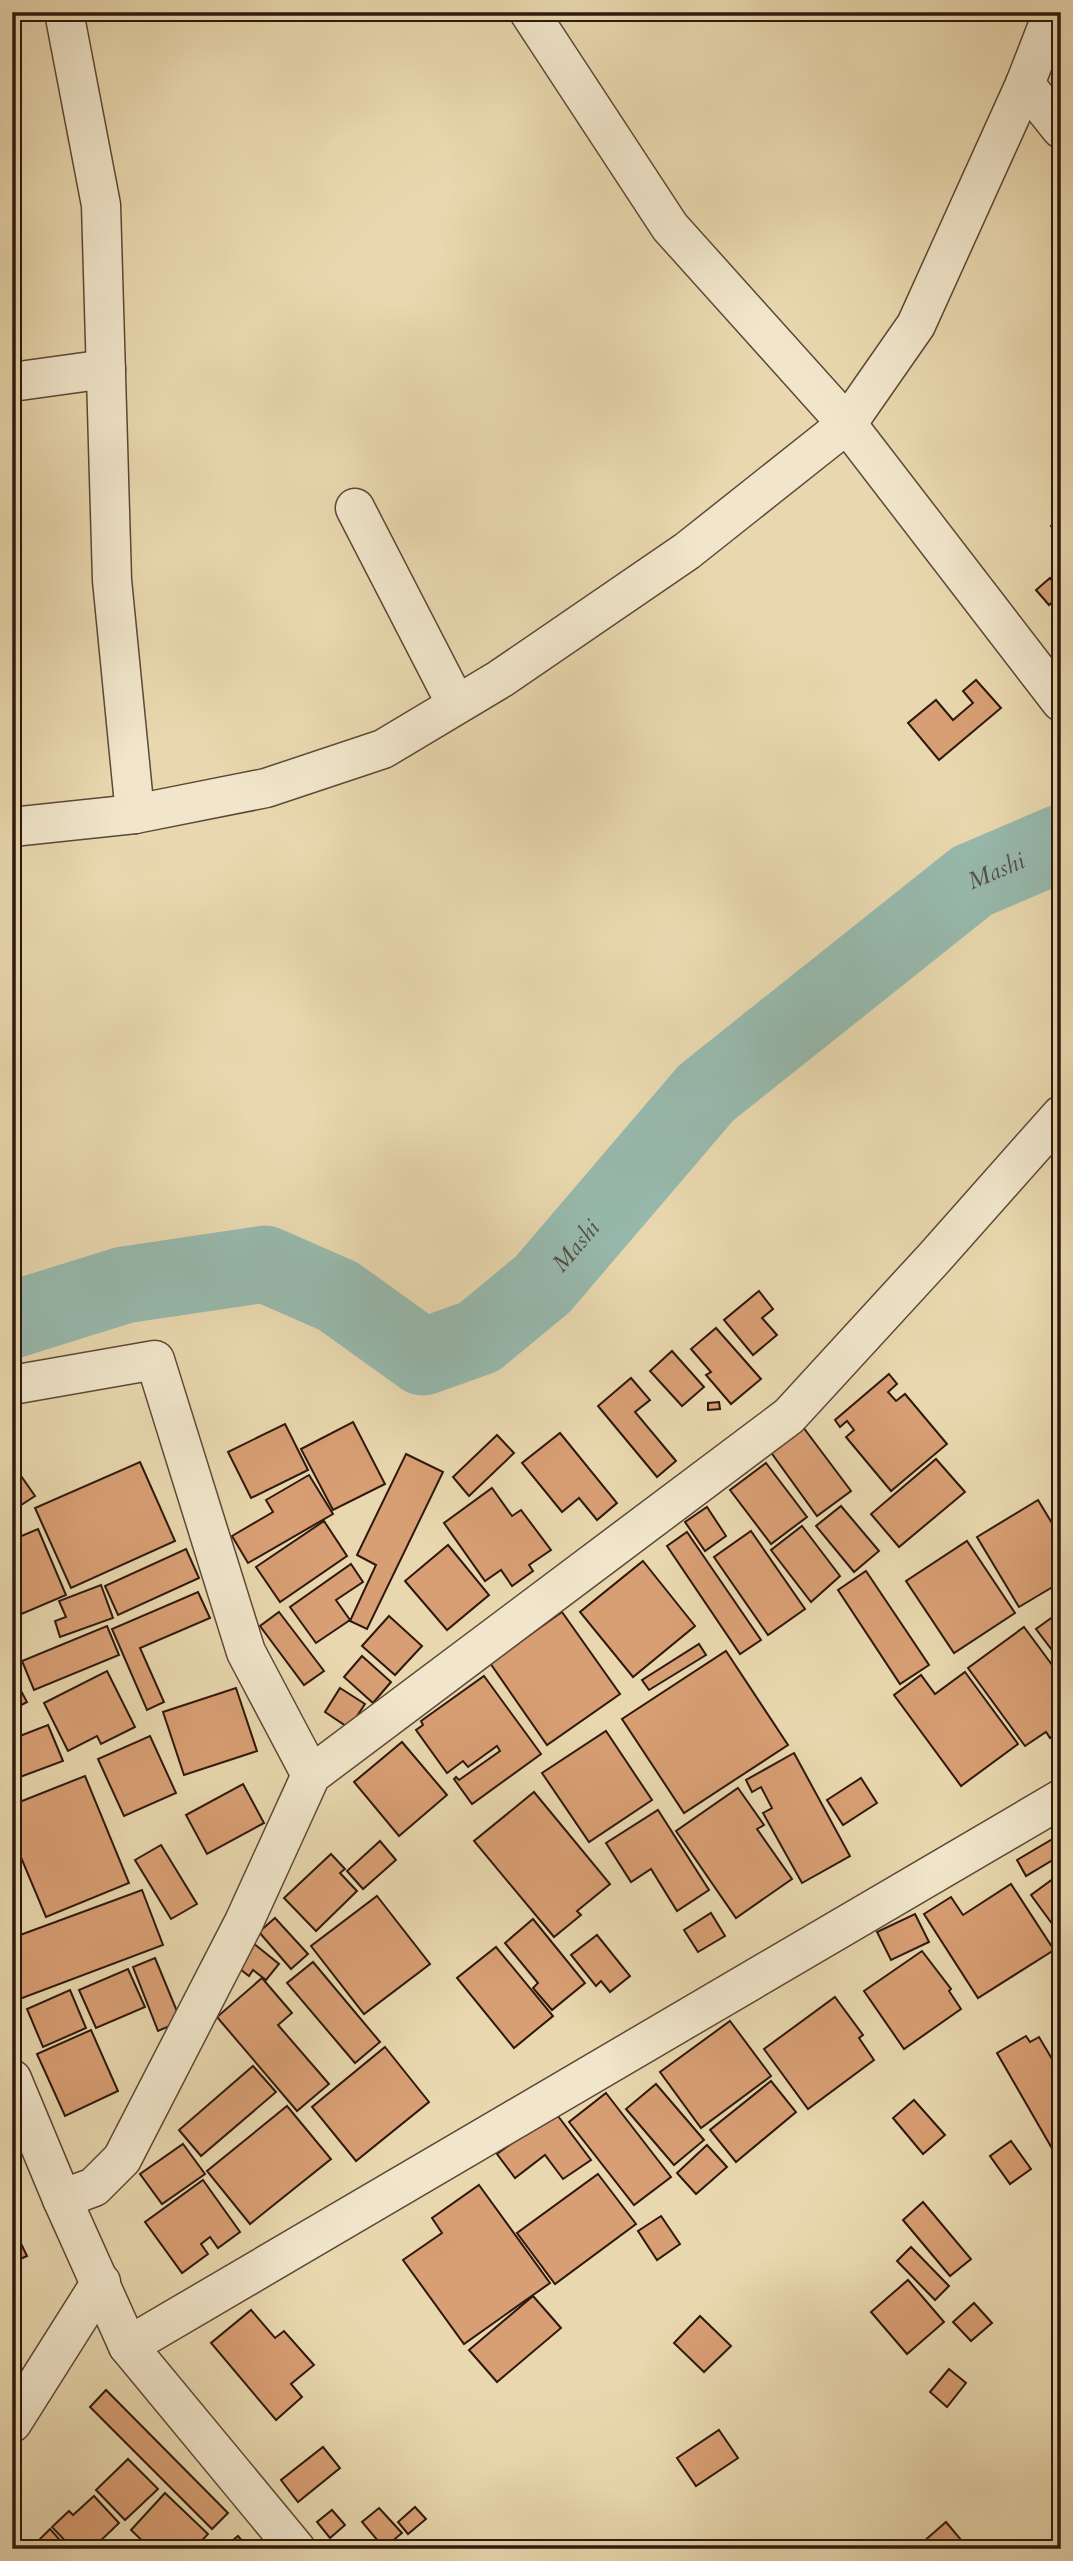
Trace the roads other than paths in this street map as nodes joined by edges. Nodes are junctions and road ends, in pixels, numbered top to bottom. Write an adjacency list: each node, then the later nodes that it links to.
1 (64, 12): 6 (street)
2 (529, 12): 8 (street)
3 (1053, 12): 4 (street)
4 (1025, 83): 5 (street); 8 (street)
5 (1061, 129)
6 (106, 369): 7 (street); 12 (street)
7 (12, 382)
8 (847, 424): 10 (street); 11 (street)
9 (355, 508): 11 (street)
10 (1061, 702)
11 (456, 704): 12 (street)
12 (135, 814): 13 (street)
13 (12, 827)
14 (1061, 1115): 16 (street)
15 (12, 1385): 16 (street)
16 (311, 1775): 19 (street)
17 (1061, 1799): 21 (street)
18 (12, 2079): 19 (street)
19 (62, 2199): 20 (street)
20 (101, 2282): 21 (street); 22 (street)
21 (128, 2346): 23 (street)
22 (12, 2423)
23 (296, 2549)

